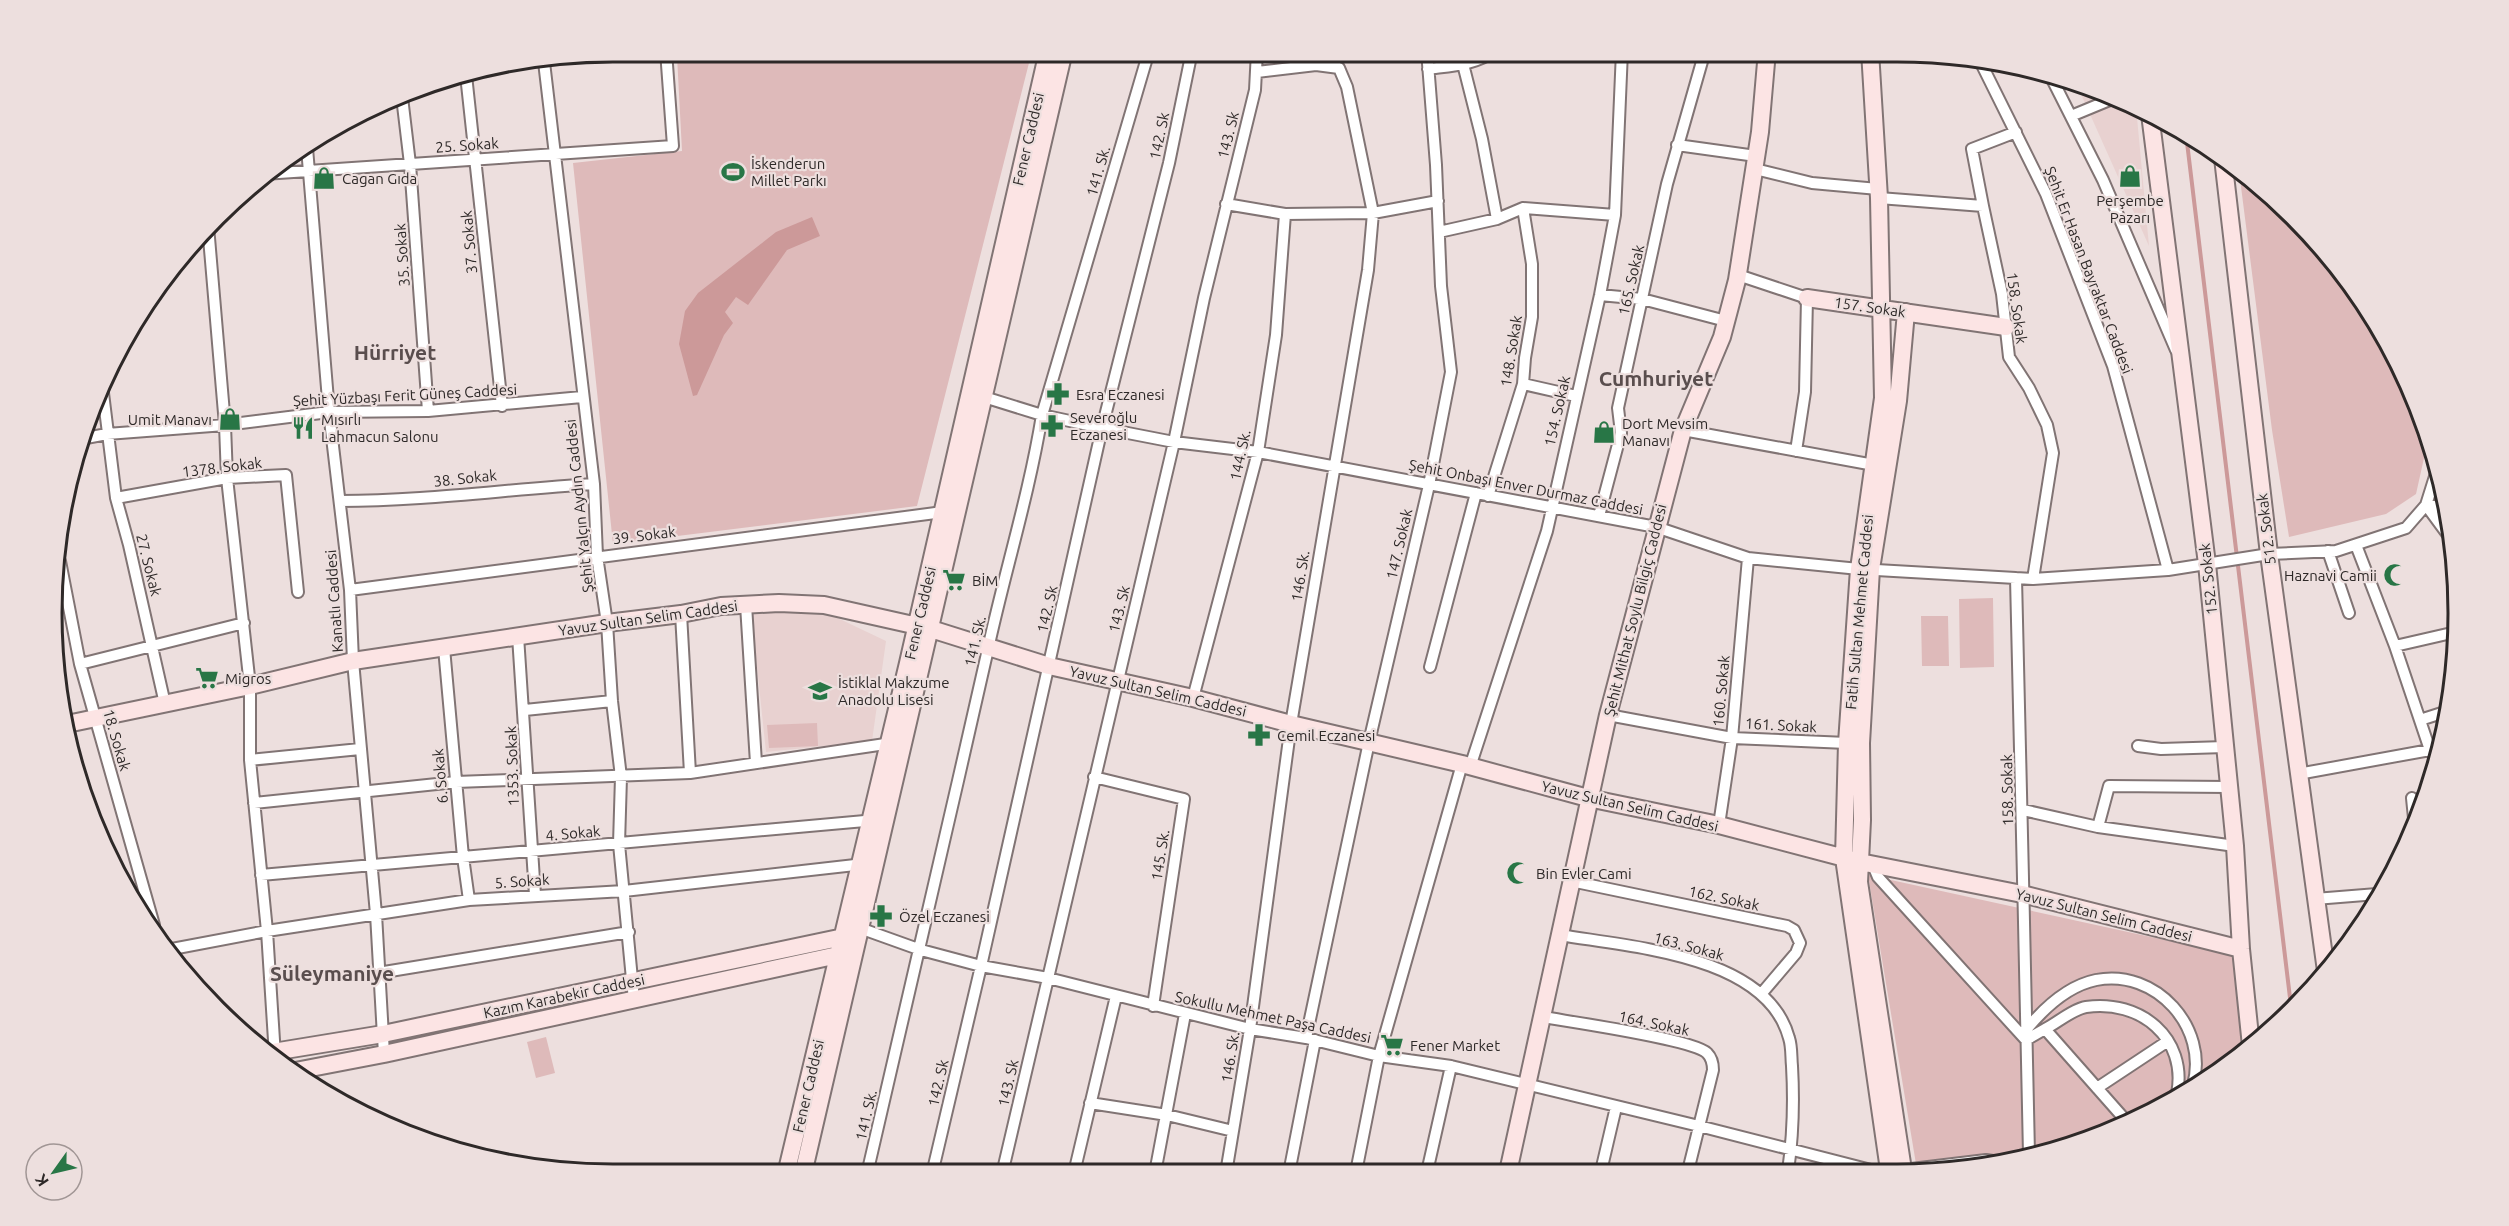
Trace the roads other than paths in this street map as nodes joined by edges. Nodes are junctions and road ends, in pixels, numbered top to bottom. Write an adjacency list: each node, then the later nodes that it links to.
1 (667, 62): 26 (street, 25. Sokak)
2 (1045, 62): 86 (street, Fener Caddesi)
3 (1061, 62): 57 (street, Fener Caddesi)
4 (1146, 62): 63 (street, 141. Sk.)
5 (1190, 62): 66 (street, 142. Sk)
6 (1257, 62): 17 (street, 143. Sk)
7 (1428, 62): 15 (street, 147. Sokak)
8 (1469, 62): 13 (street)
9 (1622, 62): 41 (street, 154. Sokak)
10 (1702, 62): 25 (street, 165. Sokak)
11 (1766, 62): 29 (street, Şehit Mithat Soylu Bilgiç Caddesi)
12 (1871, 62): 34 (street, Fatih Sultan Mehmet Caddesi)
13 (1463, 64): 15 (street); 42 (street)
14 (544, 66): 26 (street, Şehit Yalçın Aydın Caddesi)
15 (1428, 69): 35 (street, 147. Sokak)
16 (1984, 69): 24 (street, Şehit Er Hasan Bayraktar Caddesi)
17 (1257, 72): 36 (street, 143. Sk); 39 (street, 146. Sk.)
18 (467, 81): 28 (street, 37. Sokak)
19 (2055, 85): 22 (street)
20 (2105, 102): 22 (street)
21 (403, 103): 30 (street, 35. Sokak)
22 (2071, 116): 53 (street)
23 (2151, 124): 53 (street, 152. Sokak)
24 (2016, 132): 37 (street, 158. Sokak); 97 (street, Şehit Er Hasan Bayraktar Caddesi)
25 (1677, 145): 29 (street); 48 (street, 165. Sokak)
26 (554, 153): 28 (street, 25. Sokak); 56 (street, Şehit Yalçın Aydın Caddesi)
27 (308, 154): 31 (street, Kanatlı Caddesi)
28 (476, 161): 30 (street, 25. Sokak); 60 (street, 37. Sokak)
29 (1755, 162): 34 (street); 45 (street, Şehit Mithat Soylu Bilgiç Caddesi)
30 (410, 164): 31 (street, 25. Sokak); 61 (street, 35. Sokak)
31 (309, 170): 33 (street, 25. Sokak); 62 (street, Kanatlı Caddesi)
32 (2224, 170): 92 (street, 512. Sokak)
33 (281, 173)
34 (1879, 194): 37 (street); 49 (street, Fatih Sultan Mehmet Caddesi)
35 (1438, 201): 39 (street); 43 (street, 147. Sokak)
36 (1226, 204): 40 (street); 70 (street, 143. Sk)
37 (1983, 207): 52 (street, 158. Sokak)
38 (1523, 208): 41 (street); 42 (street); 54 (street, 148. Sokak)
39 (1373, 213): 40 (street); 74 (street, 146. Sk.)
40 (1285, 214): 72 (street, 144. Sk.)
41 (1615, 215): 46 (street, 154. Sokak)
42 (1497, 219): 43 (street)
43 (1439, 232): 77 (street, 147. Sokak)
44 (209, 238): 65 (street)
45 (1738, 276): 47 (street, 157. Sokak); 51 (street, Şehit Mithat Soylu Bilgiç Caddesi)
46 (1600, 295): 48 (street); 55 (street, 154. Sokak)
47 (1807, 298): 49 (street, 157. Sokak); 71 (street)
48 (1642, 299): 51 (street); 87 (street, 165. Sokak)
49 (1882, 308): 50 (street, 157. Sokak); 58 (street, Fatih Sultan Mehmet Caddesi)
50 (1906, 312): 52 (street, 157. Sokak); 64 (street, Fatih Sultan Mehmet Caddesi)
51 (1726, 321): 67 (street, Şehit Mithat Soylu Bilgiç Caddesi)
52 (2006, 327): 100 (street, 158. Sokak)
53 (2182, 364): 95 (street, 152. Sokak)
54 (1523, 384): 55 (street); 80 (street, 148. Sokak)
55 (1576, 396): 84 (street, 154. Sokak)
56 (582, 397): 60 (street, Şehit Yüzbaşı Ferit Güneş Caddesi); 76 (street, Şehit Yalçın Aydın Caddesi)
57 (984, 397): 63 (street, Şehit Onbaşı Enver Durmaz Caddesi); 108 (street, Fener Caddesi)
58 (1883, 398): 64 (street); 73 (street, Fatih Sultan Mehmet Caddesi)
59 (104, 400): 68 (street, 27. Sokak)
60 (502, 406): 61 (street, Şehit Yüzbaşı Ferit Güneş Caddesi)
61 (428, 411): 62 (street, Şehit Yüzbaşı Ferit Güneş Caddesi)
62 (329, 412): 65 (street, Şehit Yüzbaşı Ferit Güneş Caddesi); 82 (street, Kanatlı Caddesi)
63 (1042, 415): 66 (street, Şehit Onbaşı Enver Durmaz Caddesi); 112 (street, 141. Sk.)
64 (1894, 424): 96 (street, Fatih Sultan Mehmet Caddesi)
65 (225, 425): 68 (street, Şehit Yüzbaşı Ferit Güneş Caddesi); 75 (street)
66 (1102, 428): 70 (street, Şehit Onbaşı Enver Durmaz Caddesi); 117 (street, 142. Sk)
67 (1683, 430): 71 (street); 89 (street, Şehit Mithat Soylu Bilgiç Caddesi)
68 (107, 434): 69 (street, Şehit Yüzbaşı Ferit Güneş Caddesi); 81 (street, 27. Sokak)
69 (91, 437)
70 (1174, 442): 72 (street, Şehit Onbaşı Enver Durmaz Caddesi); 119 (street, 143. Sk)
71 (1796, 451): 73 (street)
72 (1258, 452): 74 (street, Şehit Onbaşı Enver Durmaz Caddesi); 121 (street, 144. Sk.)
73 (1874, 465): 96 (street, Fatih Sultan Mehmet Caddesi)
74 (1333, 466): 77 (street, Şehit Onbaşı Enver Durmaz Caddesi); 130 (street, 146. Sk.)
75 (227, 478): 81 (street, 1378. Sokak); 102 (street, 1378. Sokak); 106 (street)
76 (594, 484): 82 (street, 38. Sokak); 93 (street, Şehit Yalçın Aydın Caddesi)
77 (1429, 484): 79 (street, Şehit Onbaşı Enver Durmaz Caddesi); 133 (street, 147. Sokak)
78 (2432, 485): 83 (street)
79 (1476, 493): 80 (street, Şehit Onbaşı Enver Durmaz Caddesi); 118 (street)
80 (1488, 496): 84 (street, Şehit Onbaşı Enver Durmaz Caddesi)
81 (116, 498): 111 (street, 27. Sokak)
82 (340, 501): 101 (street, Kanatlı Caddesi)
83 (2426, 506): 85 (street); 88 (street); 90 (street, Şehit Onbaşı Enver Durmaz Caddesi)
84 (1551, 507): 87 (street, Şehit Onbaşı Enver Durmaz Caddesi); 142 (street, 154. Sokak)
85 (2437, 507)
86 (943, 512): 93 (street, 39. Sokak); 108 (street, Fener Caddesi)
87 (1599, 516): 89 (street, Şehit Onbaşı Enver Durmaz Caddesi)
88 (2440, 525)
89 (1656, 527): 94 (street, Şehit Onbaşı Enver Durmaz Caddesi); 126 (street, Şehit Mithat Soylu Bilgiç Caddesi)
90 (2356, 544): 91 (street, Şehit Onbaşı Enver Durmaz Caddesi); 113 (street)
91 (2328, 551): 92 (street, Şehit Onbaşı Enver Durmaz Caddesi); 104 (street)
92 (2269, 554): 95 (street, Şehit Onbaşı Enver Durmaz Caddesi); 144 (street, 512. Sokak)
93 (597, 556): 101 (street, 39. Sokak); 107 (street, Şehit Yalçın Aydın Caddesi)
94 (1748, 558): 96 (street, Şehit Onbaşı Enver Durmaz Caddesi); 131 (street, 160. Sokak)
95 (2207, 564): 97 (street, Şehit Onbaşı Enver Durmaz Caddesi); 136 (street, 152. Sokak)
96 (1865, 569): 99 (street, Şehit Onbaşı Enver Durmaz Caddesi); 134 (street, Fatih Sultan Mehmet Caddesi); 166 (street, Fatih Sultan Mehmet Caddesi)
97 (2168, 570): 100 (street, Şehit Onbaşı Enver Durmaz Caddesi)
98 (63, 577): 116 (street, 18. Sokak)
99 (2016, 578): 100 (street, Şehit Onbaşı Enver Durmaz Caddesi); 155 (street, 158. Sokak)
100 (2033, 579)
101 (350, 590): 115 (street, Kanatlı Caddesi)
102 (298, 592)
103 (746, 605): 105 (street, Yavuz Sultan Selim Caddesi); 108 (street, Yavuz Sultan Selim Caddesi); 141 (street)
104 (2349, 613)
105 (681, 614): 107 (street, Yavuz Sultan Selim Caddesi); 143 (street)
106 (244, 623): 111 (street); 120 (street)
107 (607, 623): 110 (street, Yavuz Sultan Selim Caddesi); 122 (street, Şehit Yalçın Aydın Caddesi)
108 (924, 627): 112 (street, Yavuz Sultan Selim Caddesi); 132 (street, Fener Caddesi)
109 (2447, 634): 113 (street)
110 (518, 636): 114 (street, Yavuz Sultan Selim Caddesi); 124 (street, 1353. Sokak)
111 (153, 646): 116 (street); 123 (street, 27. Sokak)
112 (988, 646): 117 (street, Yavuz Sultan Selim Caddesi); 184 (street, 141. Sk.)
113 (2395, 646): 128 (street)
114 (444, 648): 115 (street, Yavuz Sultan Selim Caddesi); 148 (street, 6. Sokak)
115 (353, 661): 120 (street, Yavuz Sultan Selim Caddesi); 138 (street, Kanatlı Caddesi)
116 (80, 664): 127 (street, 18. Sokak)
117 (1049, 666): 119 (street, Yavuz Sultan Selim Caddesi); 187 (street, 142. Sk)
118 (1430, 667)
119 (1117, 681): 121 (street, Yavuz Sultan Selim Caddesi); 146 (street, 143. Sk)
120 (250, 686): 123 (street, Yavuz Sultan Selim Caddesi); 140 (street)
121 (1193, 698): 130 (street, Yavuz Sultan Selim Caddesi)
122 (612, 701): 124 (street); 145 (street, Şehit Yalçın Aydın Caddesi)
123 (165, 704): 127 (street, Yavuz Sultan Selim Caddesi)
124 (525, 710): 147 (street, 1353. Sokak)
125 (2438, 714): 128 (street)
126 (1608, 715): 131 (street, 161. Sokak); 151 (street, Şehit Mithat Soylu Bilgiç Caddesi)
127 (95, 718): 129 (street, Yavuz Sultan Selim Caddesi); 176 (street, 18. Sokak)
128 (2420, 720): 137 (street)
129 (72, 723)
130 (1292, 724): 133 (street, Yavuz Sultan Selim Caddesi); 197 (street, 146. Sk.)
131 (1732, 738): 134 (street, 161. Sokak); 158 (street, 160. Sokak)
132 (897, 742): 141 (street); 156 (street, Fener Caddesi); 157 (street, Fener Caddesi)
133 (1369, 742): 142 (street, Yavuz Sultan Selim Caddesi); 202 (street, 147. Sokak)
134 (1847, 743): 164 (street, Fatih Sultan Mehmet Caddesi)
135 (2138, 746): 136 (street)
136 (2225, 747): 149 (street, 152. Sokak)
137 (2431, 748)
138 (360, 749): 140 (street); 150 (street, Kanatlı Caddesi)
139 (2429, 755): 144 (street)
140 (250, 760): 153 (street)
141 (756, 763): 143 (street)
142 (1466, 765): 151 (street, Yavuz Sultan Selim Caddesi); 207 (street, 154. Sokak)
143 (690, 773): 145 (street)
144 (2298, 774): 174 (street, 512. Sokak)
145 (621, 777): 147 (street); 160 (street, Şehit Yalçın Aydın Caddesi)
146 (1094, 777): 189 (street, 143. Sk); 194 (street, 145. Sk.)
147 (527, 780): 148 (street); 162 (street, 1353. Sokak)
148 (456, 782): 150 (street); 163 (street, 6. Sokak)
149 (2229, 787): 159 (street); 161 (street, 152. Sokak)
150 (363, 792): 153 (street); 167 (street, Kanatlı Caddesi)
151 (1588, 798): 158 (street, Yavuz Sultan Selim Caddesi); 169 (street, Şehit Mithat Soylu Bilgiç Caddesi)
152 (2412, 798): 154 (street)
153 (254, 803): 168 (street)
154 (2413, 805)
155 (2023, 810): 159 (street); 171 (street, 158. Sokak)
156 (887, 815): 157 (street, 4. Sokak); 165 (street, Fener Caddesi)
157 (870, 822): 160 (street, 4. Sokak); 165 (street, Fener Caddesi)
158 (1719, 825): 164 (street, Yavuz Sultan Selim Caddesi)
159 (2098, 826): 161 (street)
160 (619, 844): 162 (street, 4. Sokak); 170 (street, Şehit Yalçın Aydın Caddesi)
161 (2235, 846): 183 (street, 152. Sokak)
162 (531, 851): 163 (street, 4. Sokak); 172 (street, 1353. Sokak)
163 (463, 857): 167 (street, 4. Sokak); 175 (street, 6. Sokak)
164 (1844, 858): 166 (street, Yavuz Sultan Selim Caddesi); 238 (street, Fatih Sultan Mehmet Caddesi)
165 (869, 863): 170 (street, 5. Sokak); 180 (street, Fener Caddesi)
166 (1867, 864): 171 (street, Yavuz Sultan Selim Caddesi); 200 (street); 239 (street, Fatih Sultan Mehmet Caddesi)
167 (371, 865): 168 (street, 4. Sokak); 177 (street, Kanatlı Caddesi)
168 (261, 875): 178 (street)
169 (1571, 881): 181 (street, Şehit Mithat Soylu Bilgiç Caddesi); 191 (street, 162. Sokak)
170 (624, 891): 172 (street, 5. Sokak); 179 (street, Şehit Yalçın Aydın Caddesi)
171 (2022, 894): 183 (street, Yavuz Sultan Selim Caddesi); 200 (street, 158. Sokak)
172 (535, 895): 175 (street, 5. Sokak)
173 (2371, 895): 174 (street)
174 (2315, 899): 186 (street, 512. Sokak)
175 (470, 900): 177 (street, 5. Sokak)
176 (151, 914)
177 (376, 914): 178 (street, 5. Sokak); 188 (street, Kanatlı Caddesi)
178 (267, 931): 182 (street, 5. Sokak); 204 (street)
179 (629, 932): 188 (street); 190 (street, Şehit Yalçın Aydın Caddesi)
180 (853, 934): 184 (street, Sokullu Mehmet Paşa Caddesi); 185 (street, Kazım Karabekir Caddesi); 190 (street, Kazım Karabekir Caddesi); 223 (street, Fener Caddesi)
181 (1560, 935): 191 (street, 163. Sokak); 196 (street, Şehit Mithat Soylu Bilgiç Caddesi)
182 (175, 948)
183 (2241, 949): 201 (street, 152. Sokak)
184 (921, 950): 187 (street, Sokullu Mehmet Paşa Caddesi); 224 (street, 141. Sk.)
185 (839, 955): 193 (street, Kazım Karabekir Caddesi); 222 (street, Fener Caddesi)
186 (2324, 961)
187 (981, 966): 189 (street, Sokullu Mehmet Paşa Caddesi); 225 (street, 142. Sk)
188 (378, 973): 199 (street, Kanatlı Caddesi)
189 (1048, 978): 192 (street, Sokullu Mehmet Paşa Caddesi); 226 (street, 143. Sk)
190 (633, 982): 193 (street, Şehit Yalçın Aydın Caddesi); 199 (street, Kazım Karabekir Caddesi)
191 (1762, 993): 221 (street, 163. Sokak)
192 (1116, 996): 194 (street, Sokullu Mehmet Paşa Caddesi); 214 (street)
193 (634, 1000): 206 (street, Kazım Karabekir Caddesi)
194 (1153, 1006): 195 (street, Sokullu Mehmet Paşa Caddesi)
195 (1185, 1014): 197 (street, Sokullu Mehmet Paşa Caddesi); 216 (street)
196 (1543, 1017): 211 (street, Şehit Mithat Soylu Bilgiç Caddesi); 218 (street, 164. Sokak)
197 (1250, 1029): 202 (street, Sokullu Mehmet Paşa Caddesi); 219 (street, 146. Sk.)
198 (2045, 1029): 200 (street); 203 (street); 213 (street)
199 (383, 1034): 205 (street, Kazım Karabekir Caddesi); 206 (street, Kanatlı Caddesi)
200 (2026, 1035): 210 (street); 220 (street, 158. Sokak)
201 (2250, 1036)
202 (1310, 1039): 207 (street, Sokullu Mehmet Paşa Caddesi); 230 (street, 147. Sokak)
203 (2168, 1041): 212 (street); 213 (street)
204 (273, 1047)
205 (280, 1053)
206 (384, 1054): 209 (street, Kazım Karabekir Caddesi)
207 (1378, 1056): 208 (street, Sokullu Mehmet Paşa Caddesi); 231 (street, 154. Sokak)
208 (1451, 1066): 211 (street, Sokullu Mehmet Paşa Caddesi); 232 (street)
209 (303, 1069)
210 (2195, 1076)
211 (1527, 1085): 215 (street, Sokullu Mehmet Paşa Caddesi); 233 (street, Şehit Mithat Soylu Bilgiç Caddesi)
212 (2178, 1087)
213 (2097, 1088): 217 (street)
214 (1090, 1103): 216 (street); 227 (street)
215 (1616, 1107): 218 (street, Sokullu Mehmet Paşa Caddesi); 234 (street)
216 (1167, 1115): 219 (street); 228 (street)
217 (2122, 1116)
218 (1699, 1126): 221 (street, Sokullu Mehmet Paşa Caddesi); 235 (street, 164. Sokak)
219 (1233, 1131): 229 (street, 146. Sk.)
220 (2029, 1148)
221 (1791, 1149): 236 (street, 163. Sokak); 237 (street, Sokullu Mehmet Paşa Caddesi)
222 (788, 1164)
223 (805, 1164)
224 (869, 1164)
225 (934, 1164)
226 (1004, 1164)
227 (1076, 1164)
228 (1157, 1164)
229 (1228, 1164)
230 (1290, 1164)
231 (1358, 1164)
232 (1429, 1164)
233 (1510, 1164)
234 (1603, 1164)
235 (1690, 1164)
236 (1789, 1164)
237 (1848, 1164)
238 (1888, 1164)
239 (1902, 1164)

